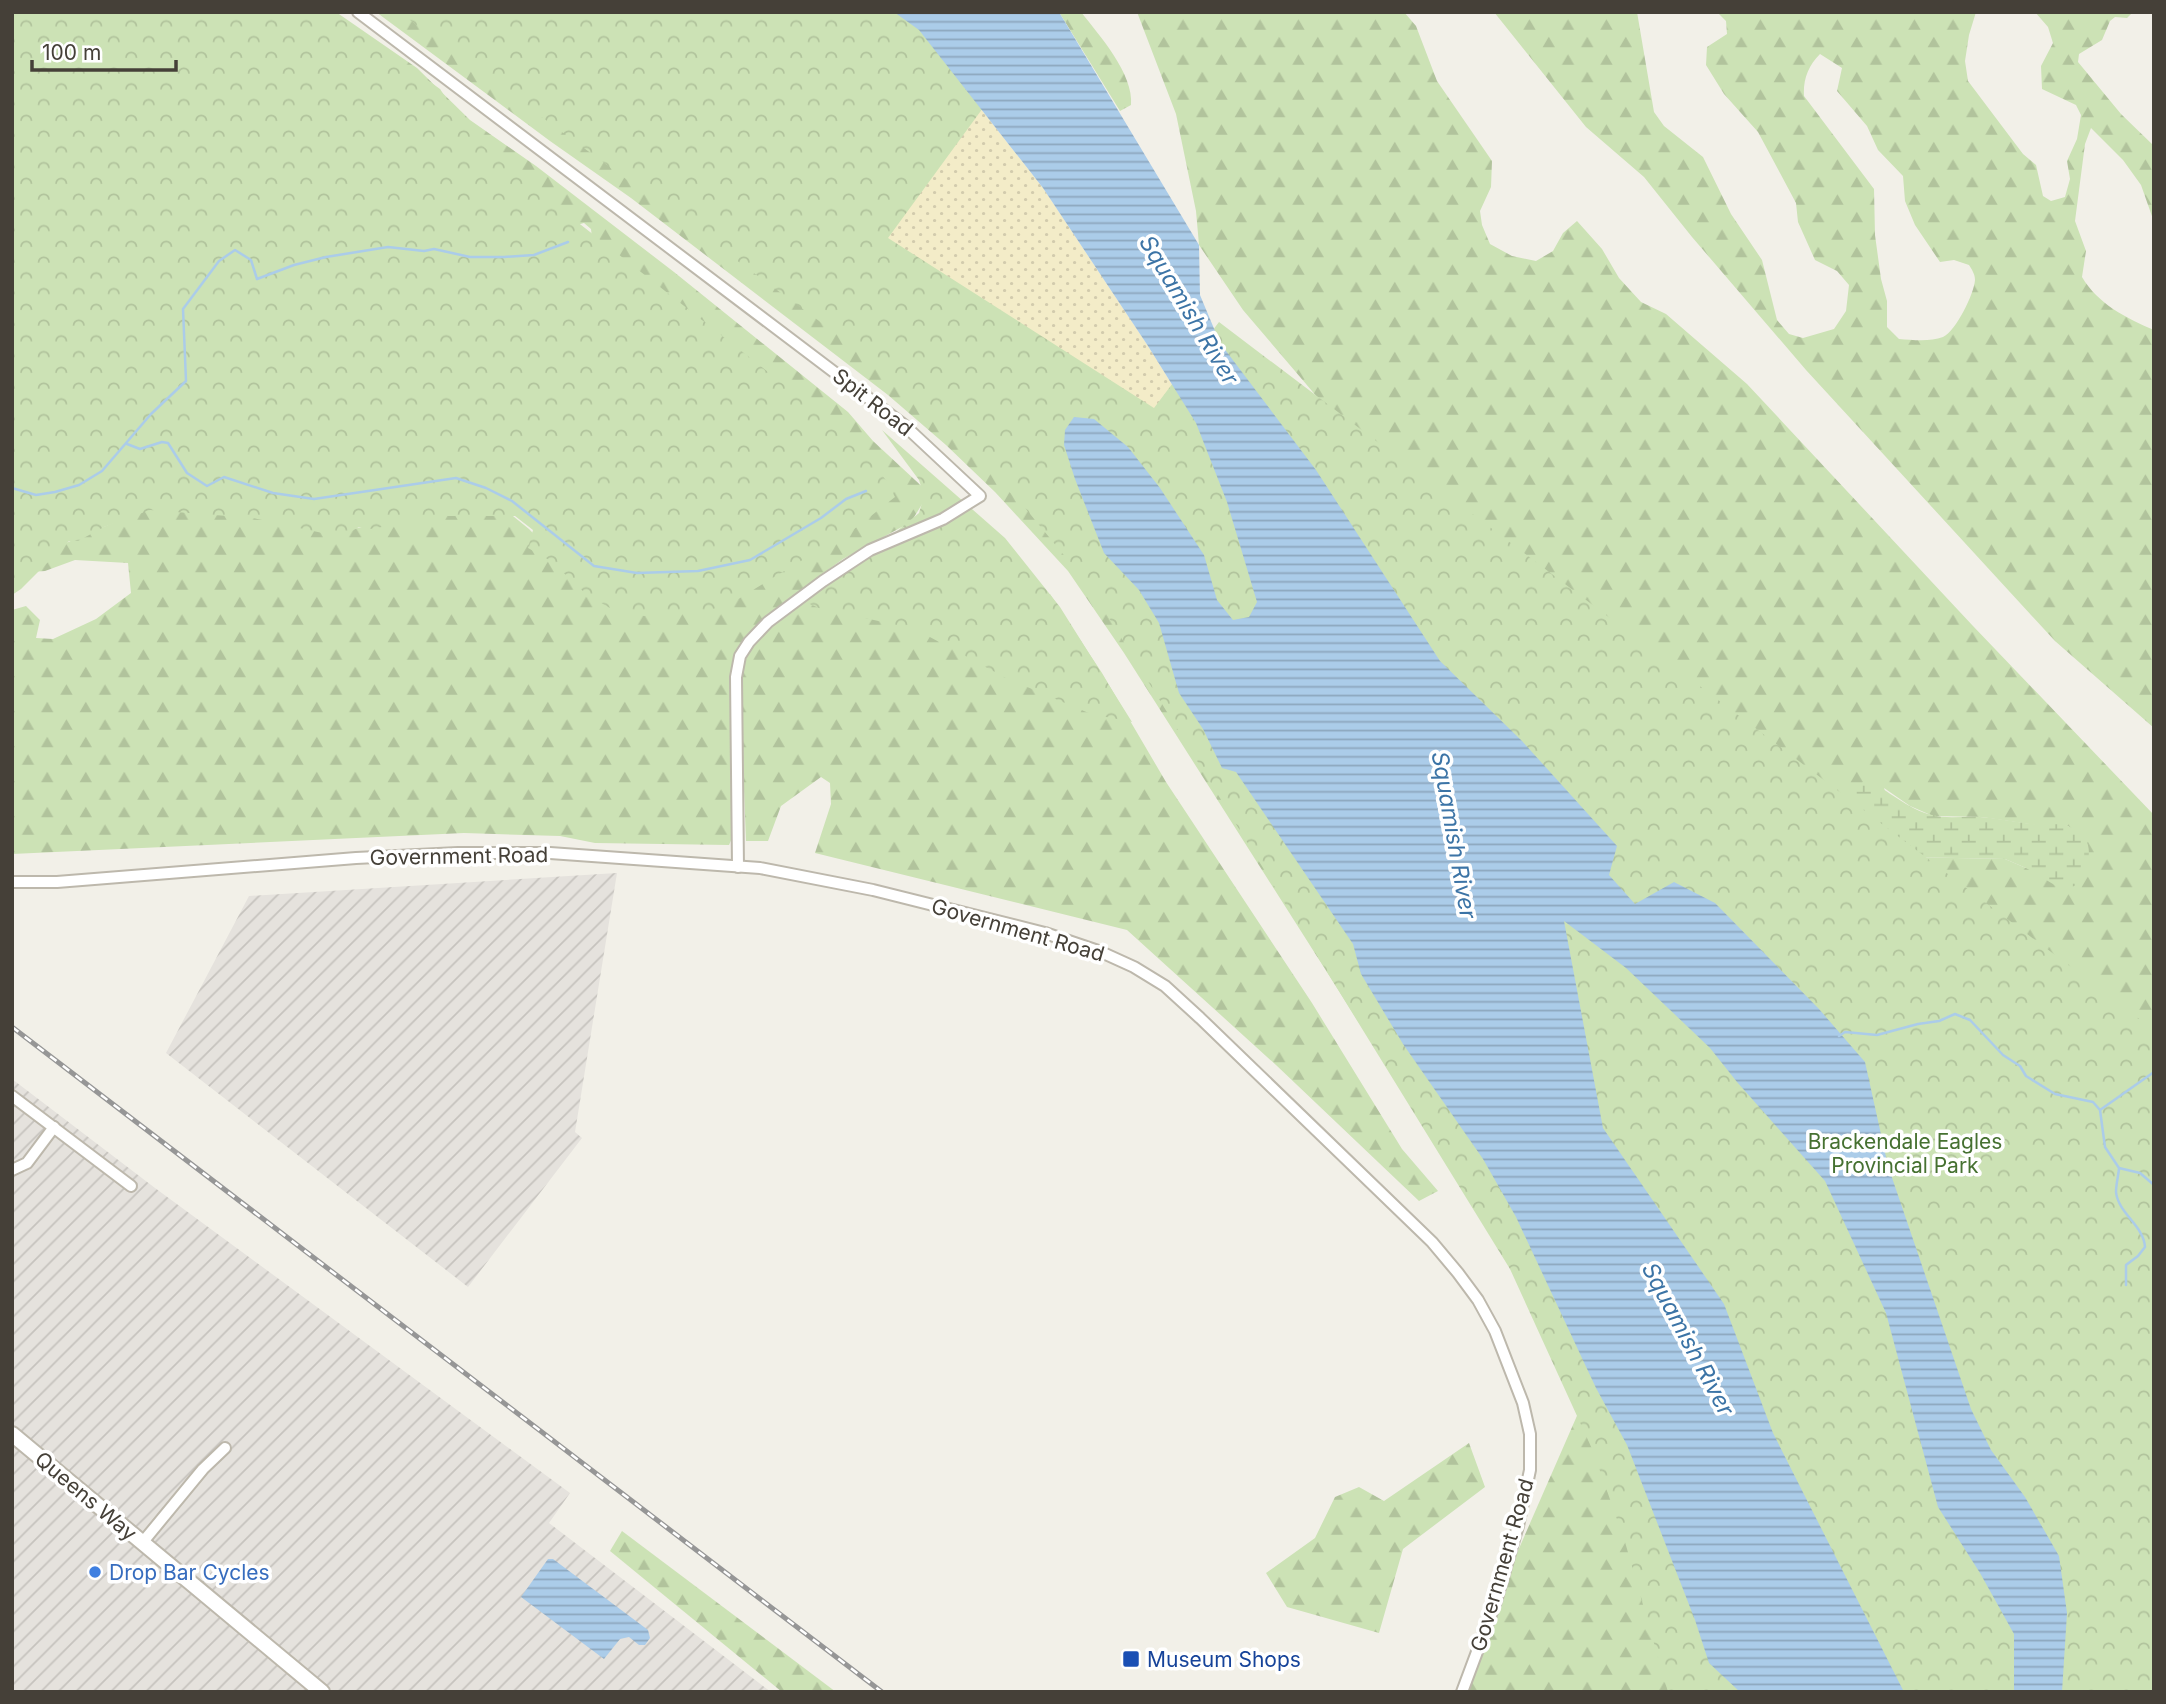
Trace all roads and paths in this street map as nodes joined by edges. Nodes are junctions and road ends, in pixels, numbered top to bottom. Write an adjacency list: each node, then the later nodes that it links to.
1 (358, 12): 2 (street, Spit Road)
2 (738, 867): 3 (street, Government Road); 12 (street, Government Road)
3 (12, 882)
4 (12, 1096): 5 (street)
5 (54, 1127): 6 (street); 7 (street)
6 (12, 1170)
7 (131, 1186)
8 (12, 1434): 10 (street, Queens Way)
9 (225, 1448): 10 (street)
10 (142, 1543): 11 (street, Queens Way)
11 (322, 1692)
12 (1462, 1692)

